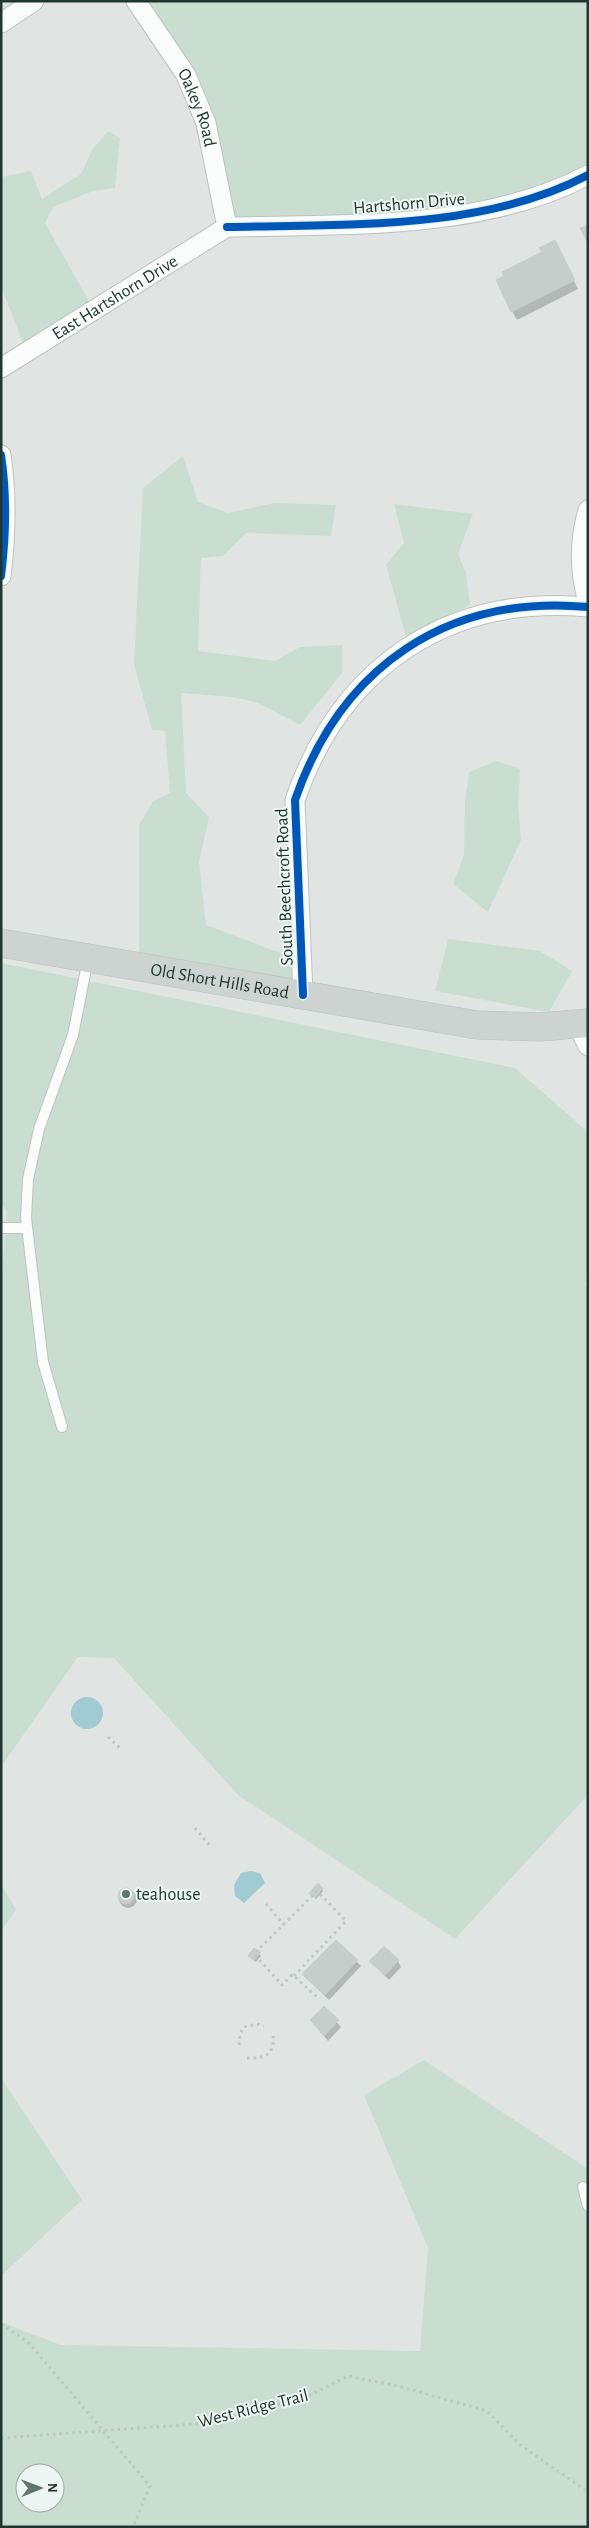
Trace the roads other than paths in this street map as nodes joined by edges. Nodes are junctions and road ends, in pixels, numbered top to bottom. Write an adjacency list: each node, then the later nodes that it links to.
1 (34, 1): 3 (street)
2 (136, 1): 5 (street, Oakey Road)
3 (1, 23)
4 (588, 175): 5 (street, Hartshorn Drive)
5 (227, 227): 6 (street, East Hartshorn Drive)
6 (1, 368)
7 (1, 455): 9 (street)
8 (588, 510): 10 (street)
9 (1, 576)
10 (588, 602)
11 (588, 607): 14 (street, South Beechcroft Road)
12 (1, 943): 13 (main road, Old Short Hills Road)
13 (88, 958): 14 (main road, Old Short Hills Road); 17 (lane)
14 (303, 996): 15 (main road, Old Short Hills Road)
15 (584, 1032)
16 (1, 1228): 17 (lane)
17 (27, 1228): 18 (lane)
18 (62, 1427)
19 (583, 2187): 20 (lane)
20 (588, 2206)

